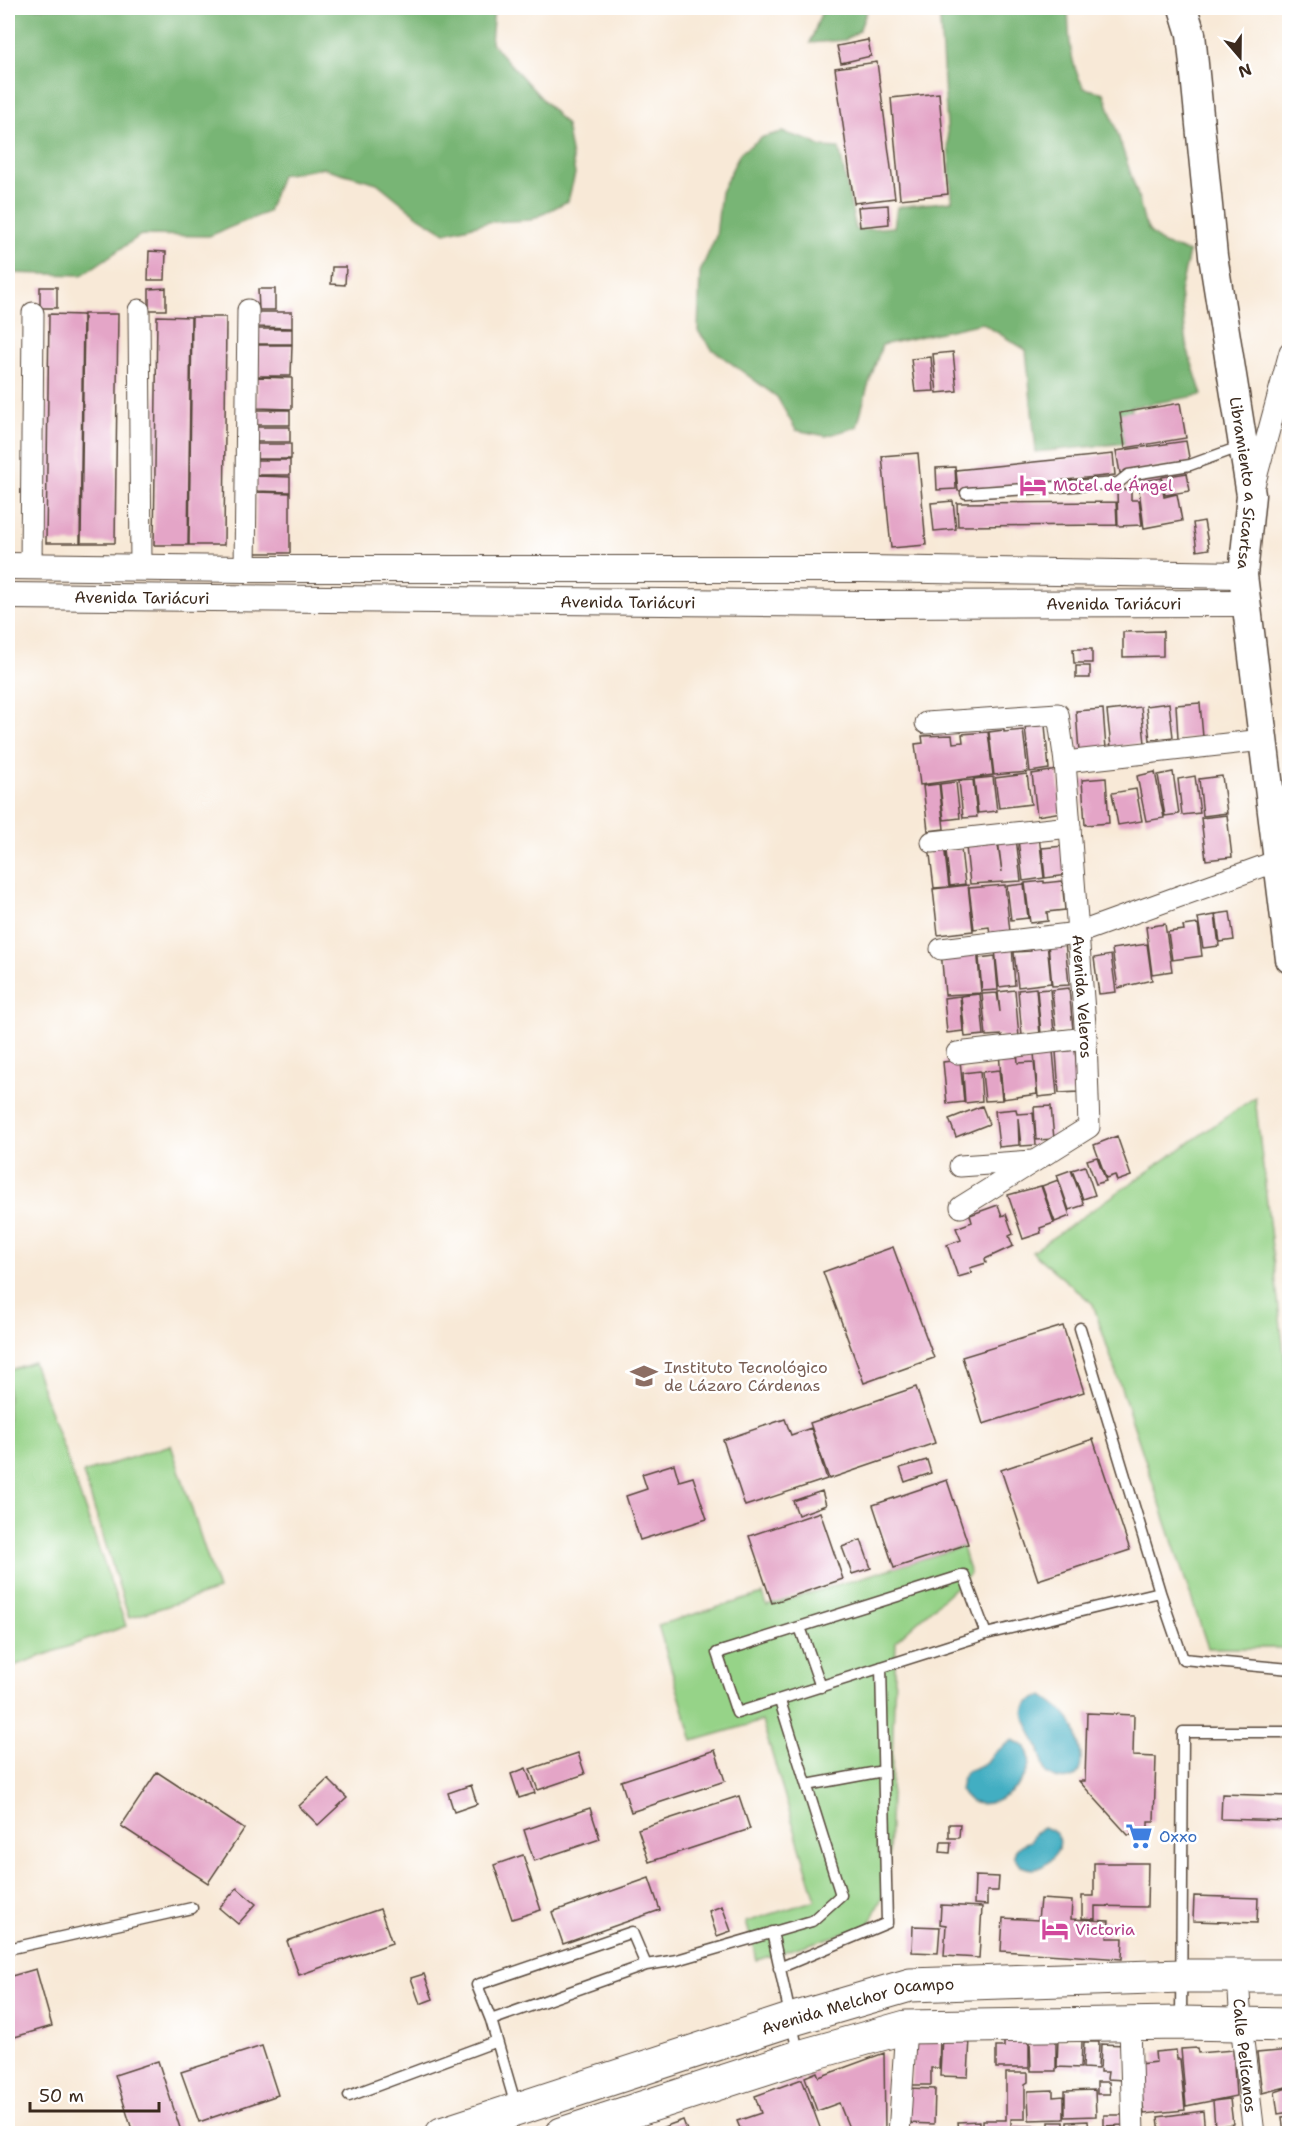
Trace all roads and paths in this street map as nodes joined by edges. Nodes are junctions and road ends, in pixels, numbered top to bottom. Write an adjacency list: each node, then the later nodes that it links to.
1 (1183, 8): 6 (main road, Libramiento a Sicartsa)
2 (139, 310): 10 (street)
3 (248, 310): 11 (street)
4 (33, 313): 9 (street)
5 (1290, 352): 8 (street)
6 (1242, 446): 7 (lane); 8 (main road, Libramiento a Sicartsa)
7 (966, 493)
8 (1251, 495): 13 (main road, Libramiento a Sicartsa)
9 (19, 566): 10 (street, Avenida Tariácuri)
10 (141, 566): 11 (street, Avenida Tariácuri)
11 (245, 569): 12 (street, Avenida Tariácuri)
12 (866, 569): 13 (street, Avenida Tariácuri); 16 (street)
13 (1243, 574): 15 (main road, Libramiento a Sicartsa)
14 (8, 596): 16 (street, Avenida Tariácuri)
15 (1247, 603): 16 (street, Avenida Tariácuri); 18 (main road, Libramiento a Sicartsa)
16 (866, 604)
17 (926, 723): 19 (street, Avenida Veleros)
18 (1263, 740): 19 (street); 22 (main road, Libramiento a Sicartsa)
19 (1065, 762): 20 (street, Avenida Veleros)
20 (1070, 827): 21 (street); 23 (street, Avenida Veleros)
21 (932, 842)
22 (1277, 861): 23 (street); 25 (main road, Libramiento a Sicartsa)
23 (1078, 933): 24 (street); 26 (street, Avenida Veleros)
24 (941, 949)
25 (1290, 959)
26 (1086, 1038): 27 (street); 28 (street, Avenida Veleros)
27 (957, 1053)
28 (1036, 1161): 29 (street); 30 (street, Avenida Veleros)
29 (960, 1166)
30 (961, 1208)
31 (1080, 1328): 32 (lane)
32 (1160, 1592): 34 (lane); 36 (lane)
33 (800, 1627): 34 (lane); 37 (lane); 38 (lane)
34 (986, 1634): 35 (lane)
35 (881, 1667): 37 (lane); 40 (lane)
36 (1290, 1669)
37 (821, 1687): 38 (lane)
38 (780, 1701): 41 (lane)
39 (1290, 1732): 47 (lane)
40 (884, 1771): 41 (lane); 46 (lane)
41 (807, 1785): 43 (lane)
42 (192, 1908): 44 (lane)
43 (772, 1932): 45 (lane); 46 (lane)
44 (8, 1949)
45 (646, 1965): 50 (lane); 50 (lane)
46 (779, 1968): 51 (lane)
47 (1182, 1976): 48 (main road, Avenida Melchor Ocampo); 51 (main road, Avenida Melchor Ocampo); 52 (lane)
48 (1238, 1976): 49 (main road, Avenida Melchor Ocampo); 54 (street, Calle Pelícanos)
49 (1290, 1976)
50 (491, 2020): 57 (lane)
51 (790, 2020): 58 (lane); 60 (main road, Avenida Melchor Ocampo)
52 (1181, 2023): 53 (main road, Avenida Melchor Ocampo); 54 (main road, Avenida Melchor Ocampo)
53 (1130, 2024): 56 (main road, Avenida Melchor Ocampo); 64 (street)
54 (1241, 2024): 55 (main road, Avenida Melchor Ocampo); 65 (street, Calle Pelícanos)
55 (1290, 2025)
56 (906, 2027): 58 (main road, Avenida Melchor Ocampo); 63 (street)
57 (497, 2041): 59 (lane); 60 (lane)
58 (799, 2057): 62 (main road, Avenida Melchor Ocampo)
59 (349, 2096)
60 (517, 2109): 61 (main road, Avenida Melchor Ocampo)
61 (442, 2133)
62 (562, 2133)
63 (899, 2133)
64 (1132, 2133)
65 (1254, 2133)

